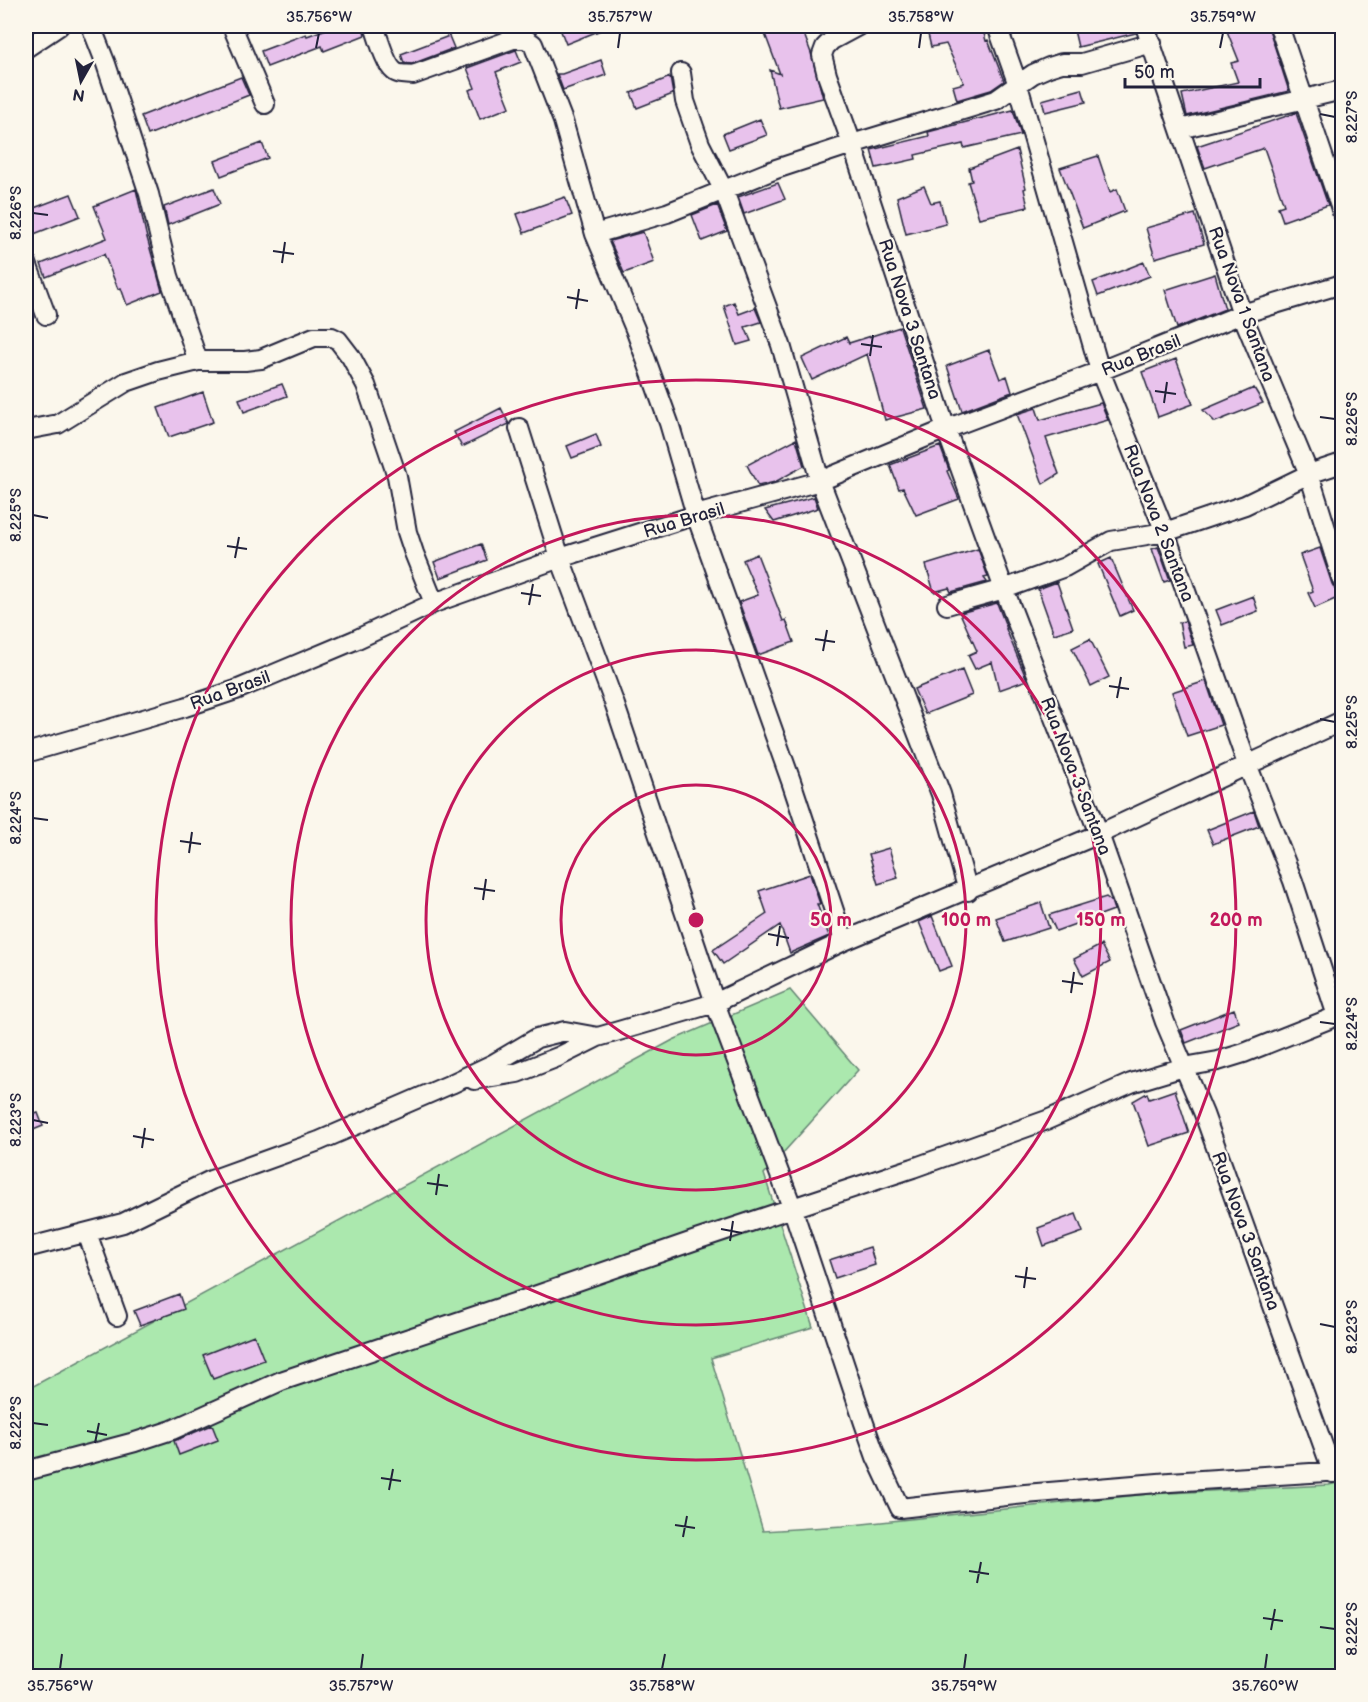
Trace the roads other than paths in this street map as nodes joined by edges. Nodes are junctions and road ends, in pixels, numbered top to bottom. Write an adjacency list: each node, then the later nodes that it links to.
1 (59, 26): 10 (street)
2 (91, 26): 25 (street)
3 (232, 26): 15 (street)
4 (374, 26): 20 (street)
5 (858, 26): 17 (street, Rua Nova 3 Santana)
6 (997, 26): 12 (street, Rua Nova 2 Santana)
7 (1145, 26): 9 (street, Rua Nova 1 Santana)
8 (1279, 26): 14 (street)
9 (1152, 43): 12 (street); 16 (street, Rua Nova 1 Santana)
10 (26, 48)
11 (681, 74): 18 (street)
12 (1018, 85): 17 (street); 26 (street, Rua Nova 2 Santana)
13 (1342, 90): 14 (street)
14 (1303, 100): 16 (street); 19 (street)
15 (265, 104)
16 (1180, 129): 24 (street, Rua Nova 1 Santana)
17 (852, 144): 18 (street); 28 (street, Rua Nova 3 Santana)
18 (724, 191): 20 (street); 32 (street)
19 (1342, 212)
20 (595, 234): 33 (street)
21 (26, 261): 23 (street)
22 (1342, 284): 24 (street, Rua Brasil)
23 (46, 315)
24 (1242, 315): 26 (street, Rua Brasil); 31 (street, Rua Nova 1 Santana)
25 (198, 361): 29 (street); 38 (street)
26 (1100, 371): 28 (street, Rua Brasil); 34 (street, Rua Nova 2 Santana)
27 (519, 428): 35 (street)
28 (946, 429): 32 (street, Rua Brasil); 37 (street, Rua Nova 3 Santana)
29 (26, 430)
30 (1342, 463): 31 (street)
31 (1309, 474): 34 (street); 36 (street, Rua Nova 1 Santana)
32 (820, 481): 33 (street, Rua Brasil); 44 (street)
33 (696, 515): 35 (street, Rua Brasil); 45 (street)
34 (1164, 532): 37 (street); 42 (street, Rua Nova 2 Santana)
35 (560, 558): 38 (street, Rua Brasil); 46 (street)
36 (1342, 580)
37 (1005, 589): 39 (street); 43 (street, Rua Nova 3 Santana)
38 (434, 603): 41 (street, Rua Brasil)
39 (947, 605)
40 (1342, 721): 42 (street)
41 (26, 753)
42 (1247, 764): 43 (street); 47 (street, Rua Nova 2 Santana)
43 (1099, 834): 44 (street); 49 (street, Rua Nova 3 Santana)
44 (968, 891): 45 (street)
45 (844, 941): 46 (street)
46 (715, 1003): 48 (street); 51 (street)
47 (1340, 1015): 49 (street)
48 (598, 1037): 50 (street); 50 (street)
49 (1184, 1067): 51 (street); 56 (street, Rua Nova 3 Santana)
50 (451, 1084): 52 (street)
51 (792, 1207): 55 (street); 56 (street)
52 (87, 1233): 53 (street); 54 (street)
53 (26, 1248)
54 (117, 1316)
55 (26, 1471)
56 (1338, 1472)

